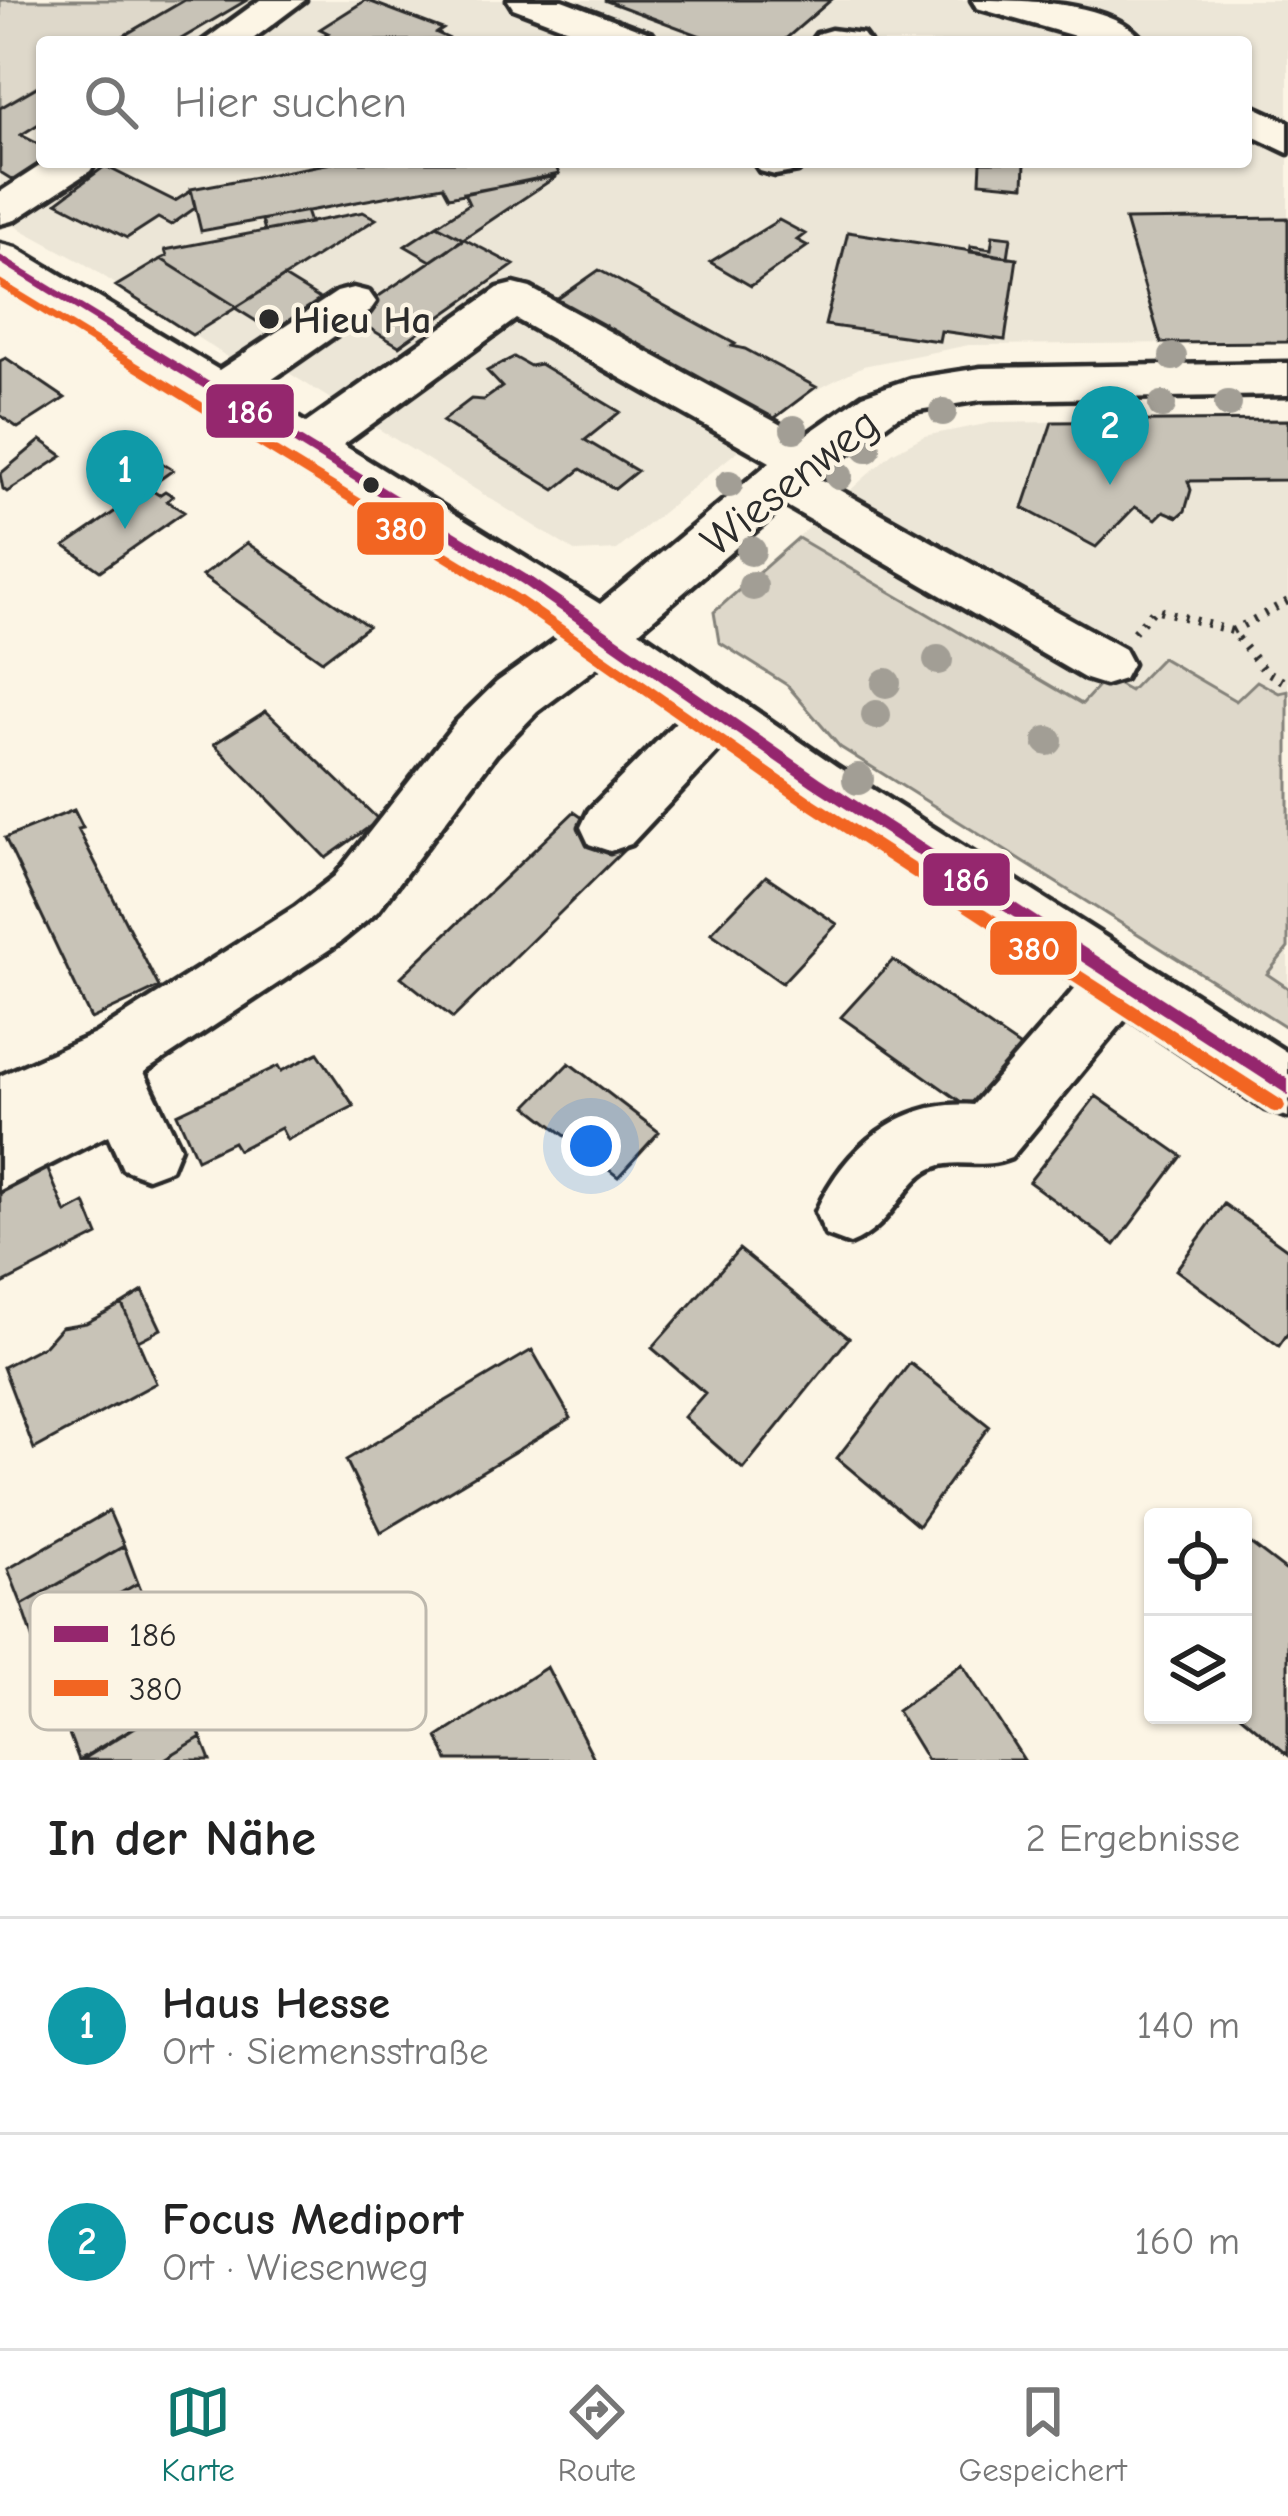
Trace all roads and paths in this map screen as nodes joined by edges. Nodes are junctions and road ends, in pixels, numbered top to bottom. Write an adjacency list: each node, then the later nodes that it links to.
1 (286, 0): 4 (street)
2 (526, 0): 5 (street)
3 (991, 0): 6 (street)
4 (231, 36)
5 (617, 36)
6 (1114, 36)
7 (1252, 119): 8 (street)
8 (1288, 140)
9 (66, 168): 10 (street)
10 (0, 212)
11 (11, 276): 14 (street)
12 (353, 302): 14 (street)
13 (1288, 379): 16 (street, Wiesenweg)
14 (218, 394): 15 (street)
15 (308, 446): 16 (street); 19 (street)
16 (793, 470): 19 (street, Wiesenweg); 20 (street)
17 (1288, 601): 18 (path)
18 (1232, 631): 20 (path); 21 (path)
19 (602, 633): 22 (street); 26 (street, Wiesenweg)
20 (1105, 664)
21 (1288, 684)
22 (719, 713): 23 (street); 24 (street)
23 (610, 827)
24 (1120, 979): 25 (street); 29 (street)
25 (1288, 1088)
26 (0, 1106)
27 (147, 1147): 28 (street)
28 (0, 1159)
29 (850, 1212)

